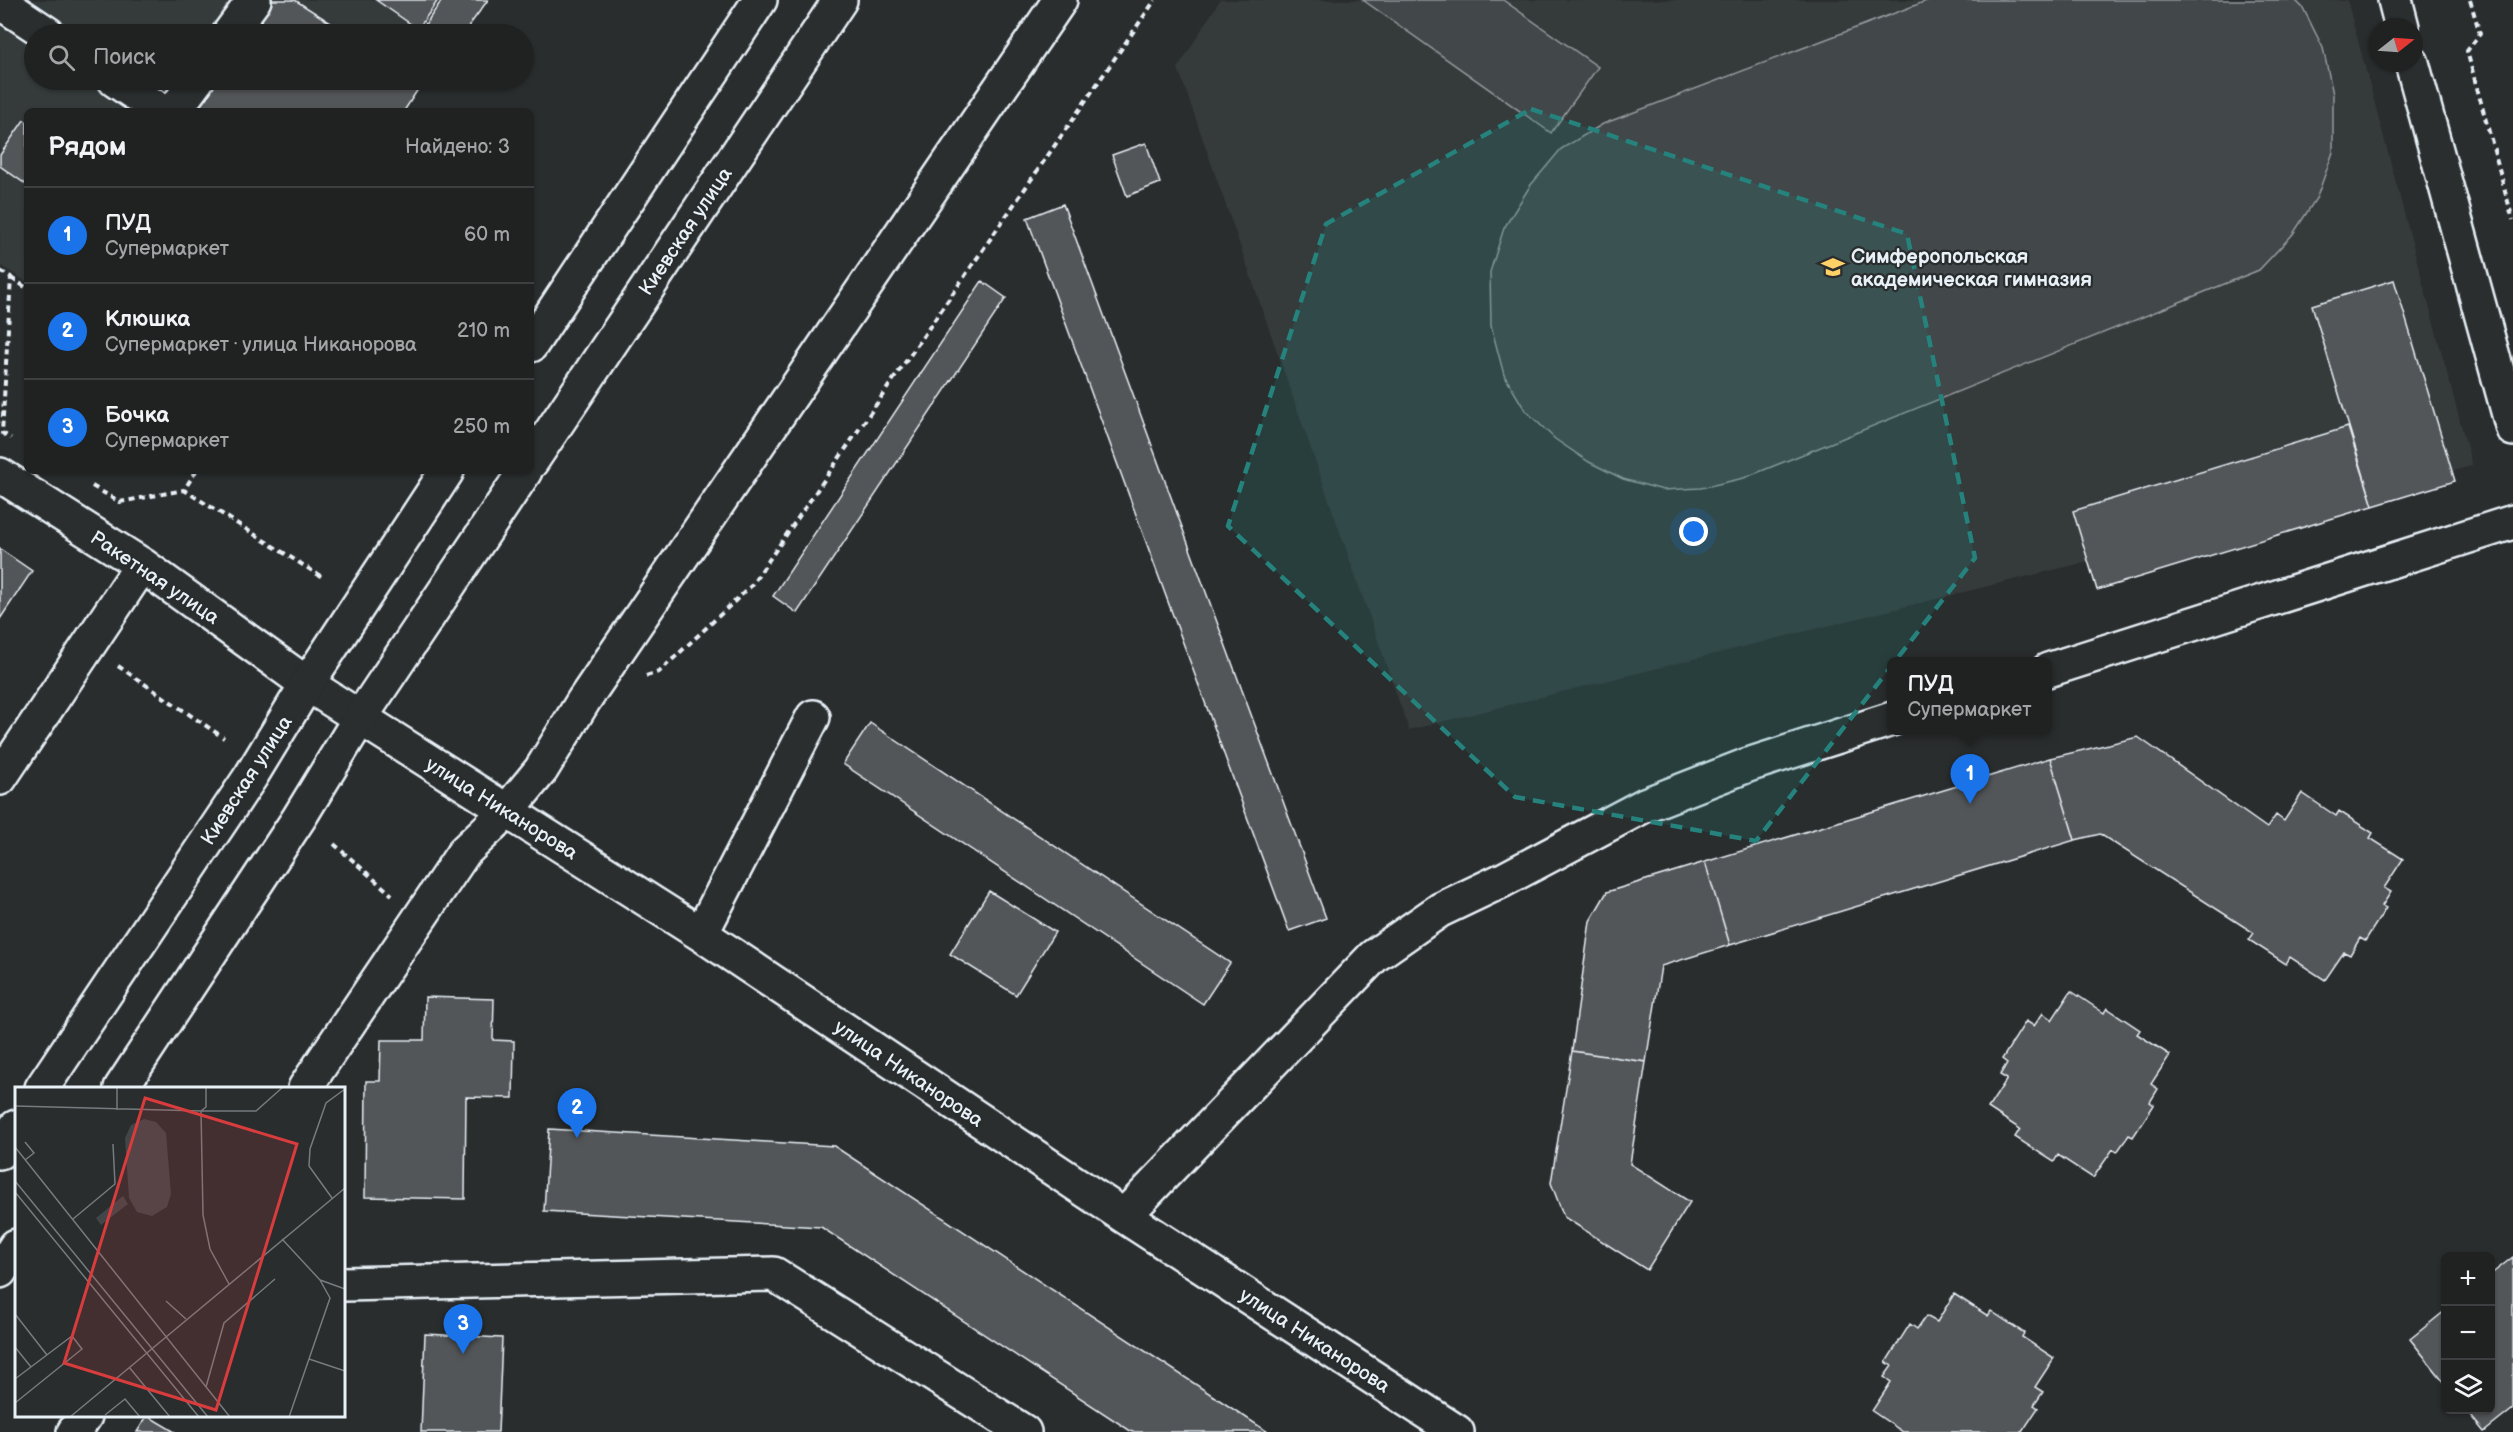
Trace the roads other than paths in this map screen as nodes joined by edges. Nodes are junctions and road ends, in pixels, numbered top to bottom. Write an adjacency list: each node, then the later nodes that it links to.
1 (254, 0): 9 (street)
2 (760, 0): 15 (street)
3 (840, 0): 17 (street, Киевская улица)
4 (1060, 0): 29 (street)
5 (2395, 0): 7 (street)
6 (0, 2): 8 (street)
7 (2400, 18)
8 (33, 24)
9 (236, 24)
10 (2414, 72): 16 (street)
11 (129, 90): 13 (street)
12 (190, 90): 14 (street)
13 (156, 108)
14 (176, 108)
15 (534, 340)
16 (2513, 429)
17 (534, 458)
18 (445, 474): 24 (street, Киевская улица)
19 (523, 474): 26 (street)
20 (0, 475): 22 (street, Ракетная улица)
21 (2513, 522): 23 (street)
22 (142, 565): 24 (street, Ракетная улица); 28 (street)
23 (2052, 669)
24 (307, 684): 26 (street, Ракетная улица); 31 (street, Киевская улица)
25 (813, 717): 30 (street)
26 (360, 718): 29 (street, улица Никанорова); 32 (street)
27 (1887, 721): 36 (street)
28 (0, 778)
29 (507, 811): 30 (street, улица Никанорова); 33 (street)
30 (701, 934): 36 (street, улица Никанорова)
31 (43, 1087)
32 (122, 1087)
33 (306, 1087)
34 (15, 1129): 35 (street)
35 (0, 1152)
36 (1124, 1216): 43 (street, улица Никанорова)
37 (15, 1248): 38 (street)
38 (0, 1271)
39 (345, 1284): 42 (street)
40 (84, 1417): 41 (street)
41 (74, 1432)
42 (1024, 1432)
43 (1457, 1432)

